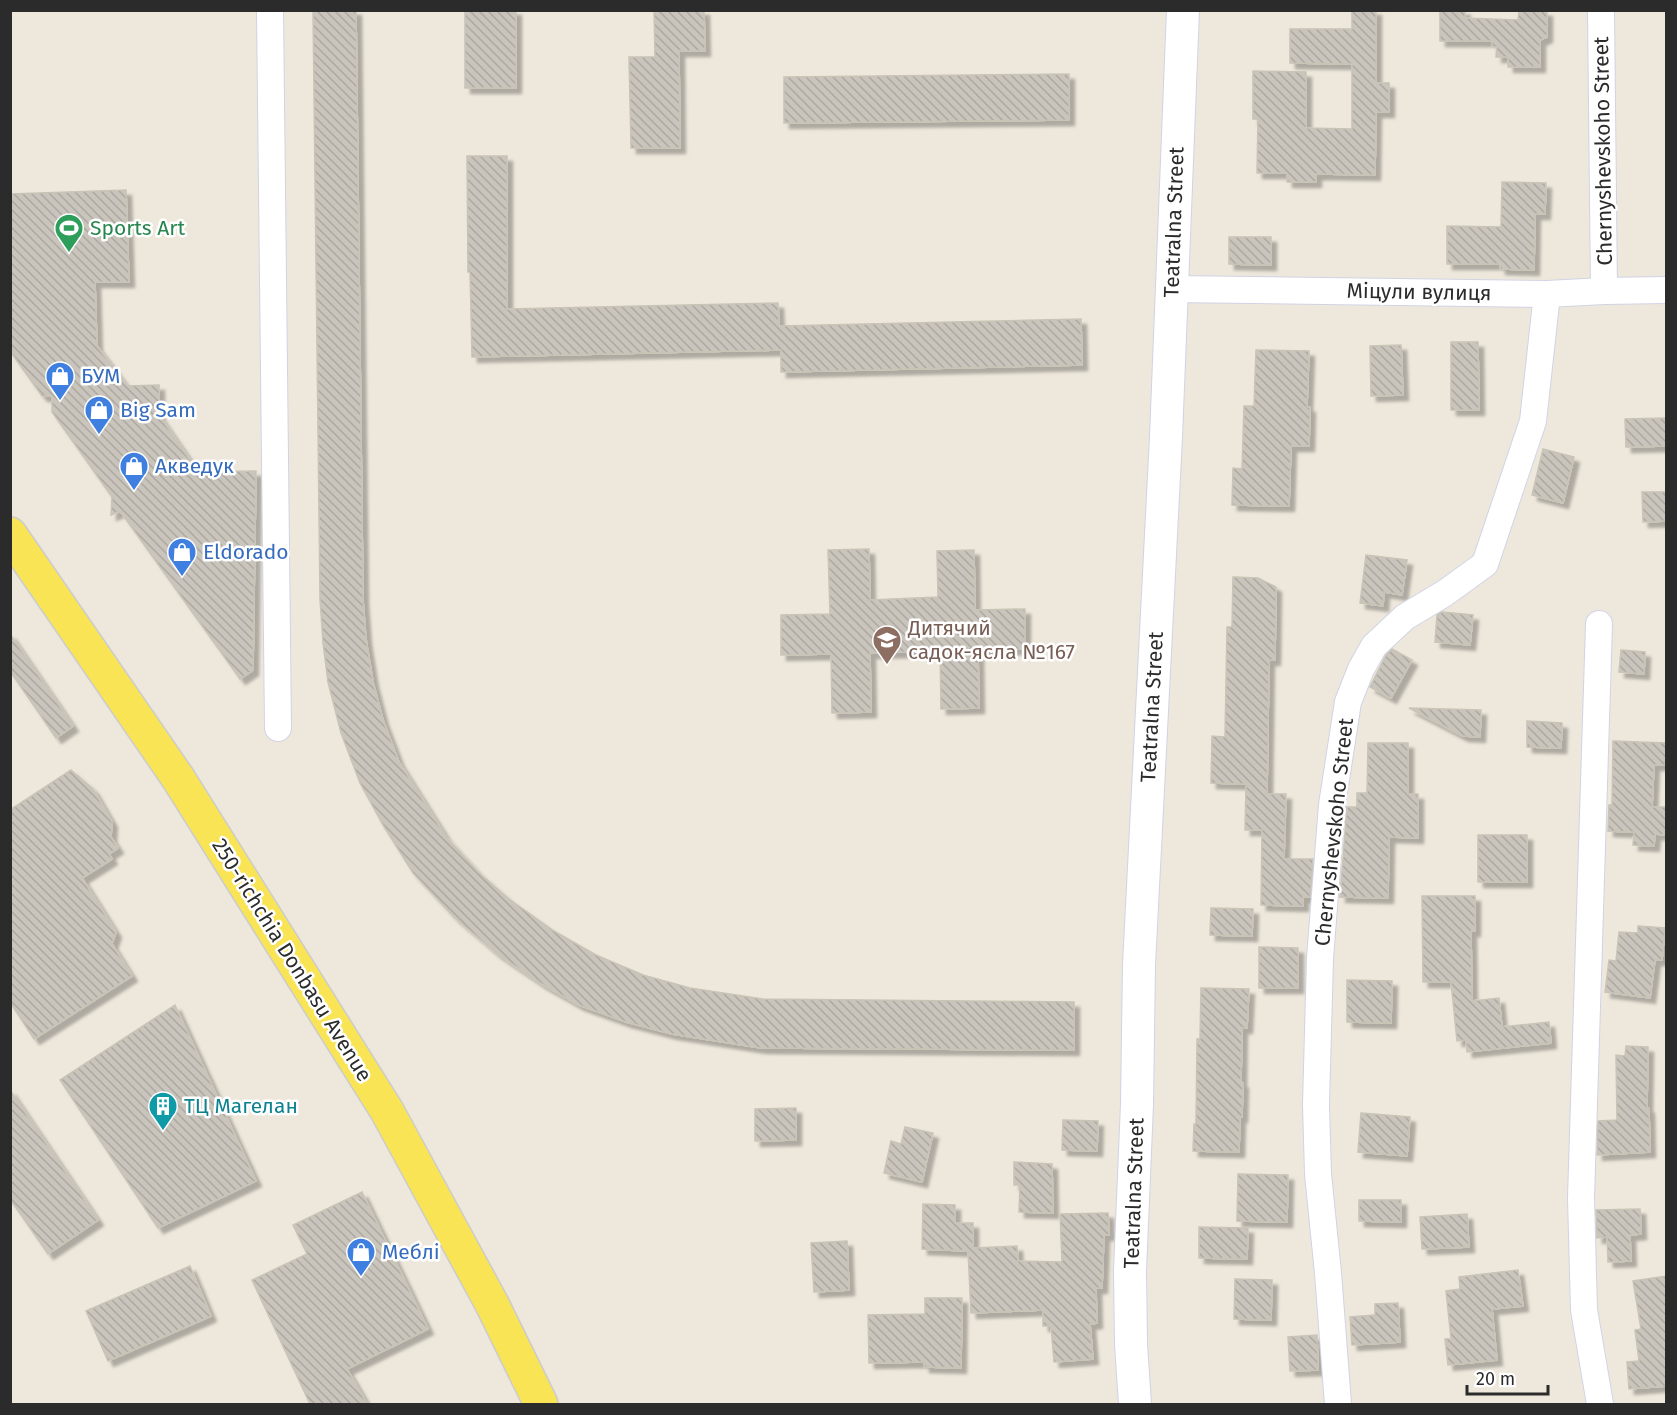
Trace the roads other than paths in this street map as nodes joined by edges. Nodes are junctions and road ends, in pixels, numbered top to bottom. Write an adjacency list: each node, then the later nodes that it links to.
1 (270, 10): 10 (street)
2 (1183, 10): 4 (street, Teatralna Street)
3 (1601, 10): 6 (street, Chernyshevskoho Street)
4 (1172, 289): 7 (street, Міцули вулиця); 12 (street, Teatralna Street)
5 (1666, 290): 6 (street, Міцули вулиця)
6 (1604, 291): 7 (street, Міцули вулиця)
7 (1547, 294): 13 (street, Chernyshevskoho Street)
8 (10, 534): 11 (main road, 250-richchia Donbasu Avenue)
9 (1599, 624): 14 (street)
10 (279, 728)
11 (541, 1404)
12 (1135, 1404)
13 (1338, 1404)
14 (1600, 1404)

